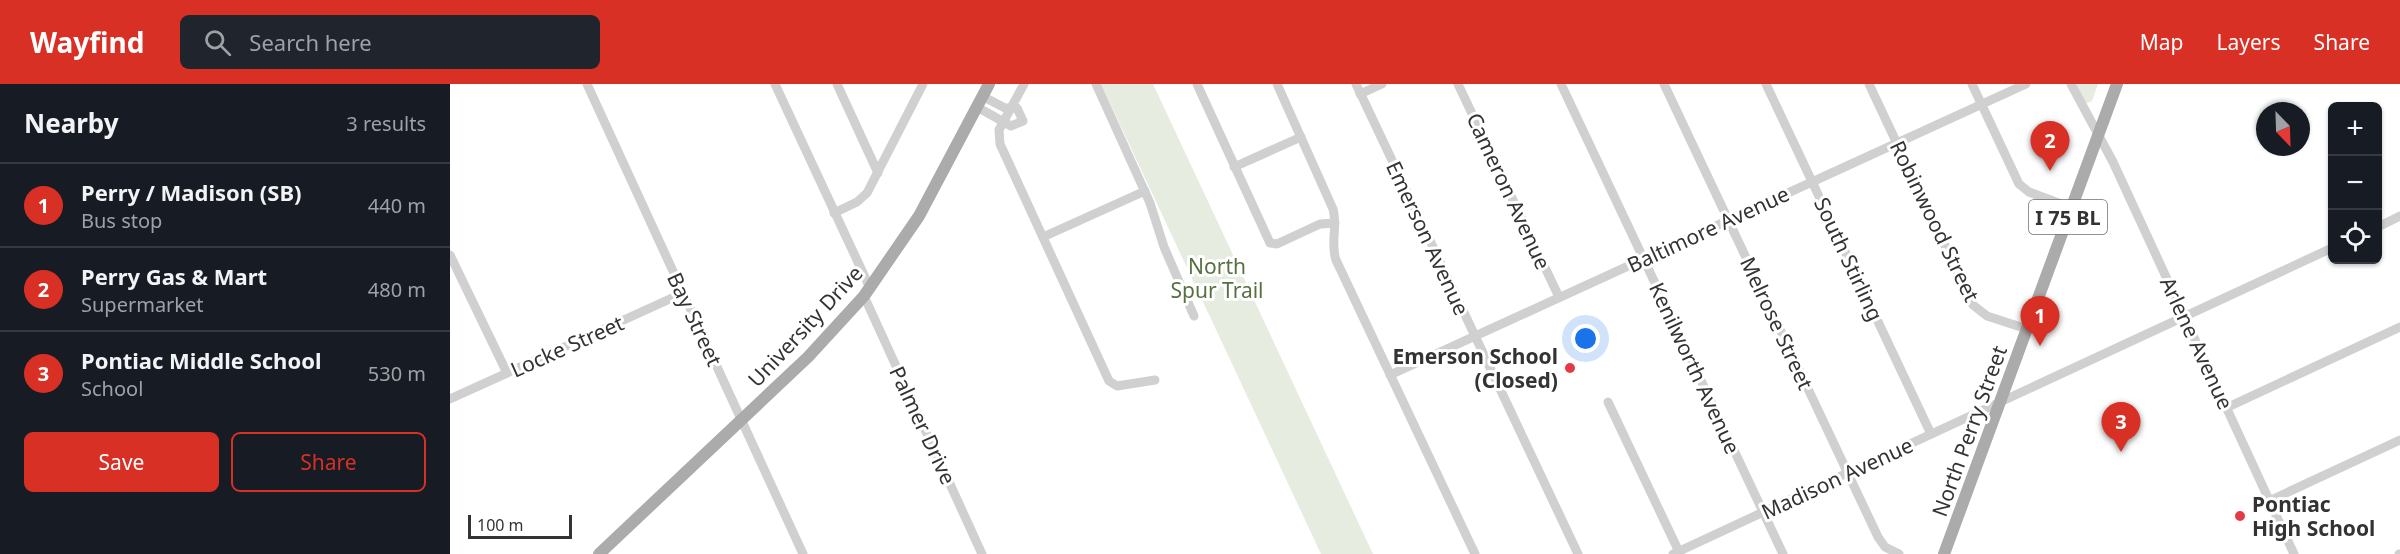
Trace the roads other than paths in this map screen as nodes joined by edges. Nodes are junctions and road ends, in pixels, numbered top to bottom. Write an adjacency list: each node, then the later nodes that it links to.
1 (587, 84): 45 (street, Bay Street)
2 (786, 84): 21 (street)
3 (837, 84): 31 (street)
4 (924, 84): 31 (street)
5 (988, 84): 23 (main road, University Drive)
6 (1024, 84): 25 (street)
7 (1096, 84): 33 (street)
8 (1276, 84): 28 (street)
9 (1356, 84): 22 (street, Emerson Avenue)
10 (1382, 84): 22 (street)
11 (1458, 84): 46 (street, Cameron Avenue)
12 (1561, 84): 43 (street, Kenilworth Avenue)
13 (1664, 84): 37 (street, Melrose Street)
14 (1766, 84): 32 (street, South Stirling)
15 (1869, 84): 29 (street, Robinwood Street)
16 (1972, 84): 24 (street)
17 (2026, 84): 24 (street, Baltimore Avenue)
18 (2071, 84): 27 (street, Arlene Avenue)
19 (2117, 84): 27 (main road, North Perry Street / I 75 BL)
20 (1199, 85): 30 (street)
21 (776, 86): 35 (street, Palmer Drive)
22 (1360, 94): 51 (street, Emerson Avenue)
23 (980, 101): 25 (street); 26 (street); 44 (main road, University Drive)
24 (1981, 104): 29 (street, Baltimore Avenue); 34 (street)
25 (1012, 108): 26 (street); 26 (street)
26 (1004, 121): 40 (street)
27 (2099, 133): 34 (main road, North Perry Street / I 75 BL); 48 (street, Arlene Avenue)
28 (1301, 137): 30 (street); 38 (street)
29 (1897, 143): 32 (street, Baltimore Avenue); 50 (street, Robinwood Street)
30 (1234, 167): 38 (street)
31 (878, 173): 35 (street)
32 (1812, 182): 37 (street, Baltimore Avenue); 60 (street, South Stirling)
33 (1145, 191): 40 (street); 47 (street)
34 (2072, 208): 50 (main road, North Perry Street / I 75 BL)
35 (834, 213): 44 (street, Palmer Drive)
36 (2400, 216): 39 (street)
37 (1728, 220): 43 (street, Baltimore Avenue); 62 (street, Melrose Street)
38 (1335, 223): 53 (street)
39 (2382, 224)
40 (1043, 237): 54 (street)
41 (2328, 250): 48 (street, Madison Avenue)
42 (450, 255): 52 (street)
43 (1644, 259): 46 (street, Baltimore Avenue); 64 (street, Kenilworth Avenue)
44 (867, 292): 59 (main road, University Drive); 68 (street, Palmer Drive)
45 (683, 293): 52 (street, Locke Street); 59 (street, Bay Street)
46 (1559, 297): 51 (street, Baltimore Avenue)
47 (1194, 316)
48 (2184, 317): 56 (street, Madison Avenue); 58 (street, Arlene Avenue)
49 (2400, 327): 58 (street)
50 (2027, 329): 56 (main road, North Perry Street / I 75 BL)
51 (1475, 336): 53 (street, Baltimore Avenue); 70 (street, Emerson Avenue)
52 (507, 373): 55 (street, Locke Street)
53 (1390, 375): 69 (street)
54 (1155, 380)
55 (450, 399)
56 (2001, 401): 60 (street, Madison Avenue); 73 (main road, North Perry Street / I 75 BL)
57 (1608, 402): 65 (street)
58 (2226, 408): 63 (street, Arlene Avenue)
59 (742, 420): 66 (main road, University Drive); 67 (street, Bay Street)
60 (1931, 434): 62 (street, Madison Avenue)
61 (2400, 440): 63 (street)
62 (1847, 473): 64 (street, Madison Avenue); 72 (street, Melrose Street)
63 (2269, 501): 74 (street, Arlene Avenue)
64 (1763, 512): 65 (street, Madison Avenue); 71 (street, Kenilworth Avenue)
65 (1678, 553)
66 (600, 554)
67 (803, 554)
68 (982, 554)
69 (1475, 554)
70 (1578, 554)
71 (1783, 554)
72 (1899, 554)
73 (1944, 554)
74 (2294, 554)

